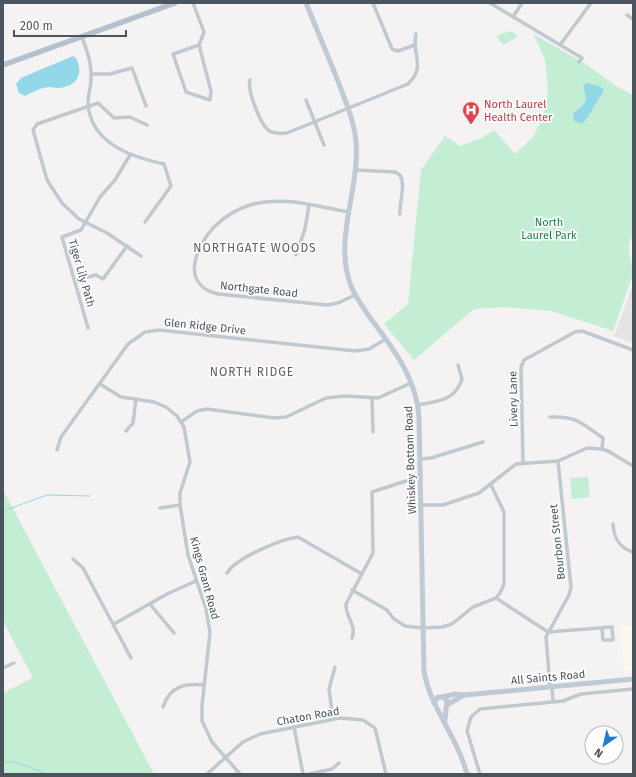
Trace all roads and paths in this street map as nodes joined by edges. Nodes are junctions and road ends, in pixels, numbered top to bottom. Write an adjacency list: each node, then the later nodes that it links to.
1 (176, 3): 12 (main road)
2 (193, 3): 13 (street)
3 (306, 3): 23 (street, Whiskey Bottom Road)
4 (373, 3): 14 (street)
5 (490, 3): 9 (street)
6 (522, 3): 9 (street)
7 (591, 3): 15 (street)
8 (627, 15): 10 (street)
9 (514, 17): 15 (street)
10 (633, 19)
11 (416, 34): 14 (street)
12 (82, 37): 17 (main road); 18 (street)
13 (199, 45): 13 (street)
14 (415, 45): 23 (street)
15 (560, 45): 16 (street)
16 (579, 62)
17 (3, 65)
18 (92, 74): 21 (street); 22 (street)
19 (250, 80): 24 (street)
20 (306, 100): 24 (street)
21 (88, 105): 25 (street); 27 (street); 33 (street)
22 (146, 106)
23 (348, 108): 24 (street); 28 (street, Whiskey Bottom Road)
24 (314, 121): 26 (street)
25 (147, 125)
26 (324, 145)
27 (130, 155): 32 (street); 33 (street, Tiger Lily Path)
28 (356, 170): 30 (street, Whiskey Bottom Road); 31 (street)
29 (309, 205): 30 (street, Northgate Road); 35 (street); 38 (street, Northgate Road)
30 (349, 212): 38 (street, Whiskey Bottom Road)
31 (400, 214)
32 (145, 222)
33 (86, 223): 34 (street); 37 (street, Tiger Lily Path)
34 (126, 246): 36 (street); 37 (street)
35 (296, 255)
36 (141, 256)
37 (75, 280): 39 (street, Tiger Lily Path)
38 (355, 295): 40 (street, Whiskey Bottom Road)
39 (88, 328)
40 (386, 339): 43 (street, Whiskey Bottom Road); 44 (street, Glen Ridge Drive)
41 (633, 350): 57 (street, Livery Lane)
42 (458, 365): 47 (street)
43 (412, 383): 46 (street); 47 (street, Whiskey Bottom Road)
44 (100, 384): 45 (street, Kings Grant Road); 54 (street, Glen Ridge Drive)
45 (136, 399): 49 (street, Kings Grant Road); 50 (street)
46 (372, 399): 49 (street); 51 (street)
47 (419, 405): 55 (street, Whiskey Bottom Road)
48 (550, 417): 53 (street)
49 (181, 422): 61 (street, Kings Grant Road)
50 (126, 431)
51 (373, 432)
52 (482, 442): 55 (street)
53 (602, 449): 56 (street); 58 (street)
54 (57, 450)
55 (420, 459): 62 (street, Whiskey Bottom Road)
56 (558, 461): 57 (street); 76 (street, Bourbon Street)
57 (523, 462): 60 (street)
58 (633, 466)
59 (409, 480): 68 (street)
60 (491, 485): 62 (street); 71 (street)
61 (180, 505): 63 (street); 69 (street, Kings Grant Road)
62 (421, 505): 74 (street, Whiskey Bottom Road)
63 (160, 508)
64 (613, 524): 65 (street)
65 (633, 552)
66 (73, 558): 73 (street)
67 (227, 573): 68 (street)
68 (362, 574): 70 (street)
69 (196, 581): 72 (street); 85 (street, Kings Grant Road)
70 (352, 590): 74 (street); 78 (street)
71 (496, 598): 74 (street); 76 (street)
72 (150, 604): 73 (street); 77 (street)
73 (114, 624): 79 (street)
74 (423, 628): 84 (street, Whiskey Bottom Road)
75 (602, 628): 75 (street); 76 (street)
76 (548, 632): 86 (street, Bourbon Street)
77 (174, 633)
78 (352, 638)
79 (131, 658)
80 (14, 663): 82 (street)
81 (334, 667): 95 (street)
82 (3, 668)
83 (633, 679): 86 (street, All Saints Road)
84 (426, 682): 89 (street); 91 (street, Whiskey Bottom Road)
85 (204, 685): 92 (street); 98 (street, Kings Grant Road)
86 (551, 686): 88 (street, All Saints Road); 90 (street, Bourbon Street)
87 (633, 689): 90 (street)
88 (465, 694): 89 (street, All Saints Road); 93 (street, All Saints Road)
89 (441, 697): 91 (street); 93 (street)
90 (553, 701): 106 (street)
91 (434, 703): 94 (street)
92 (163, 706)
93 (446, 707): 94 (street); 96 (street)
94 (436, 709): 96 (street)
95 (333, 719): 97 (street, Chaton Road); 104 (street, Chaton Road)
96 (445, 723): 105 (street)
97 (294, 727): 98 (street, Chaton Road); 102 (street)
98 (225, 758): 100 (street, Chaton Road); 101 (street, Kings Grant Road)
99 (339, 763): 103 (street)
100 (207, 774)
101 (240, 774)
102 (303, 774)
103 (310, 774)
104 (386, 774)
105 (467, 774)
106 (480, 774)

